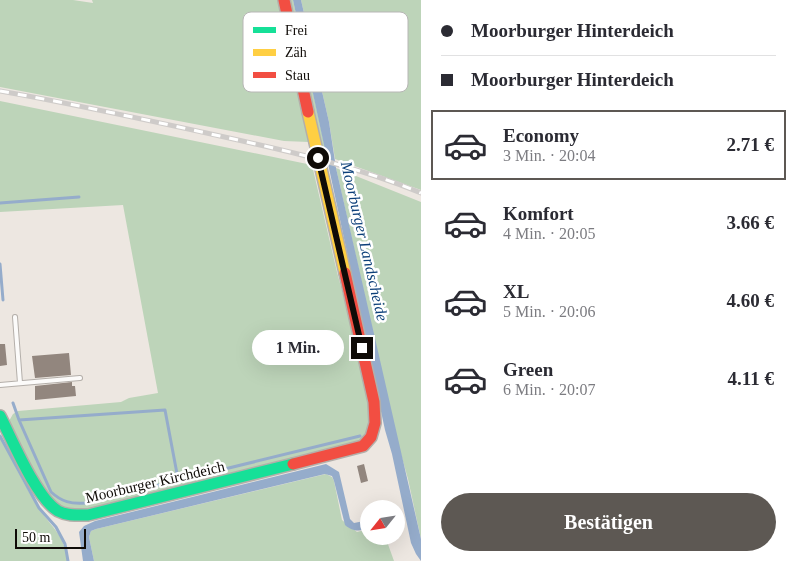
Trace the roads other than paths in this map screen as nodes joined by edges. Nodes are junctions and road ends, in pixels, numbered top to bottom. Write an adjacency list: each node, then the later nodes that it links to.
1 (304, 92): 6 (street, Moorburger Kirchdeich)
2 (15, 317): 4 (lane)
3 (80, 378): 4 (lane)
4 (20, 383): 5 (lane)
5 (0, 386)
6 (0, 416)

